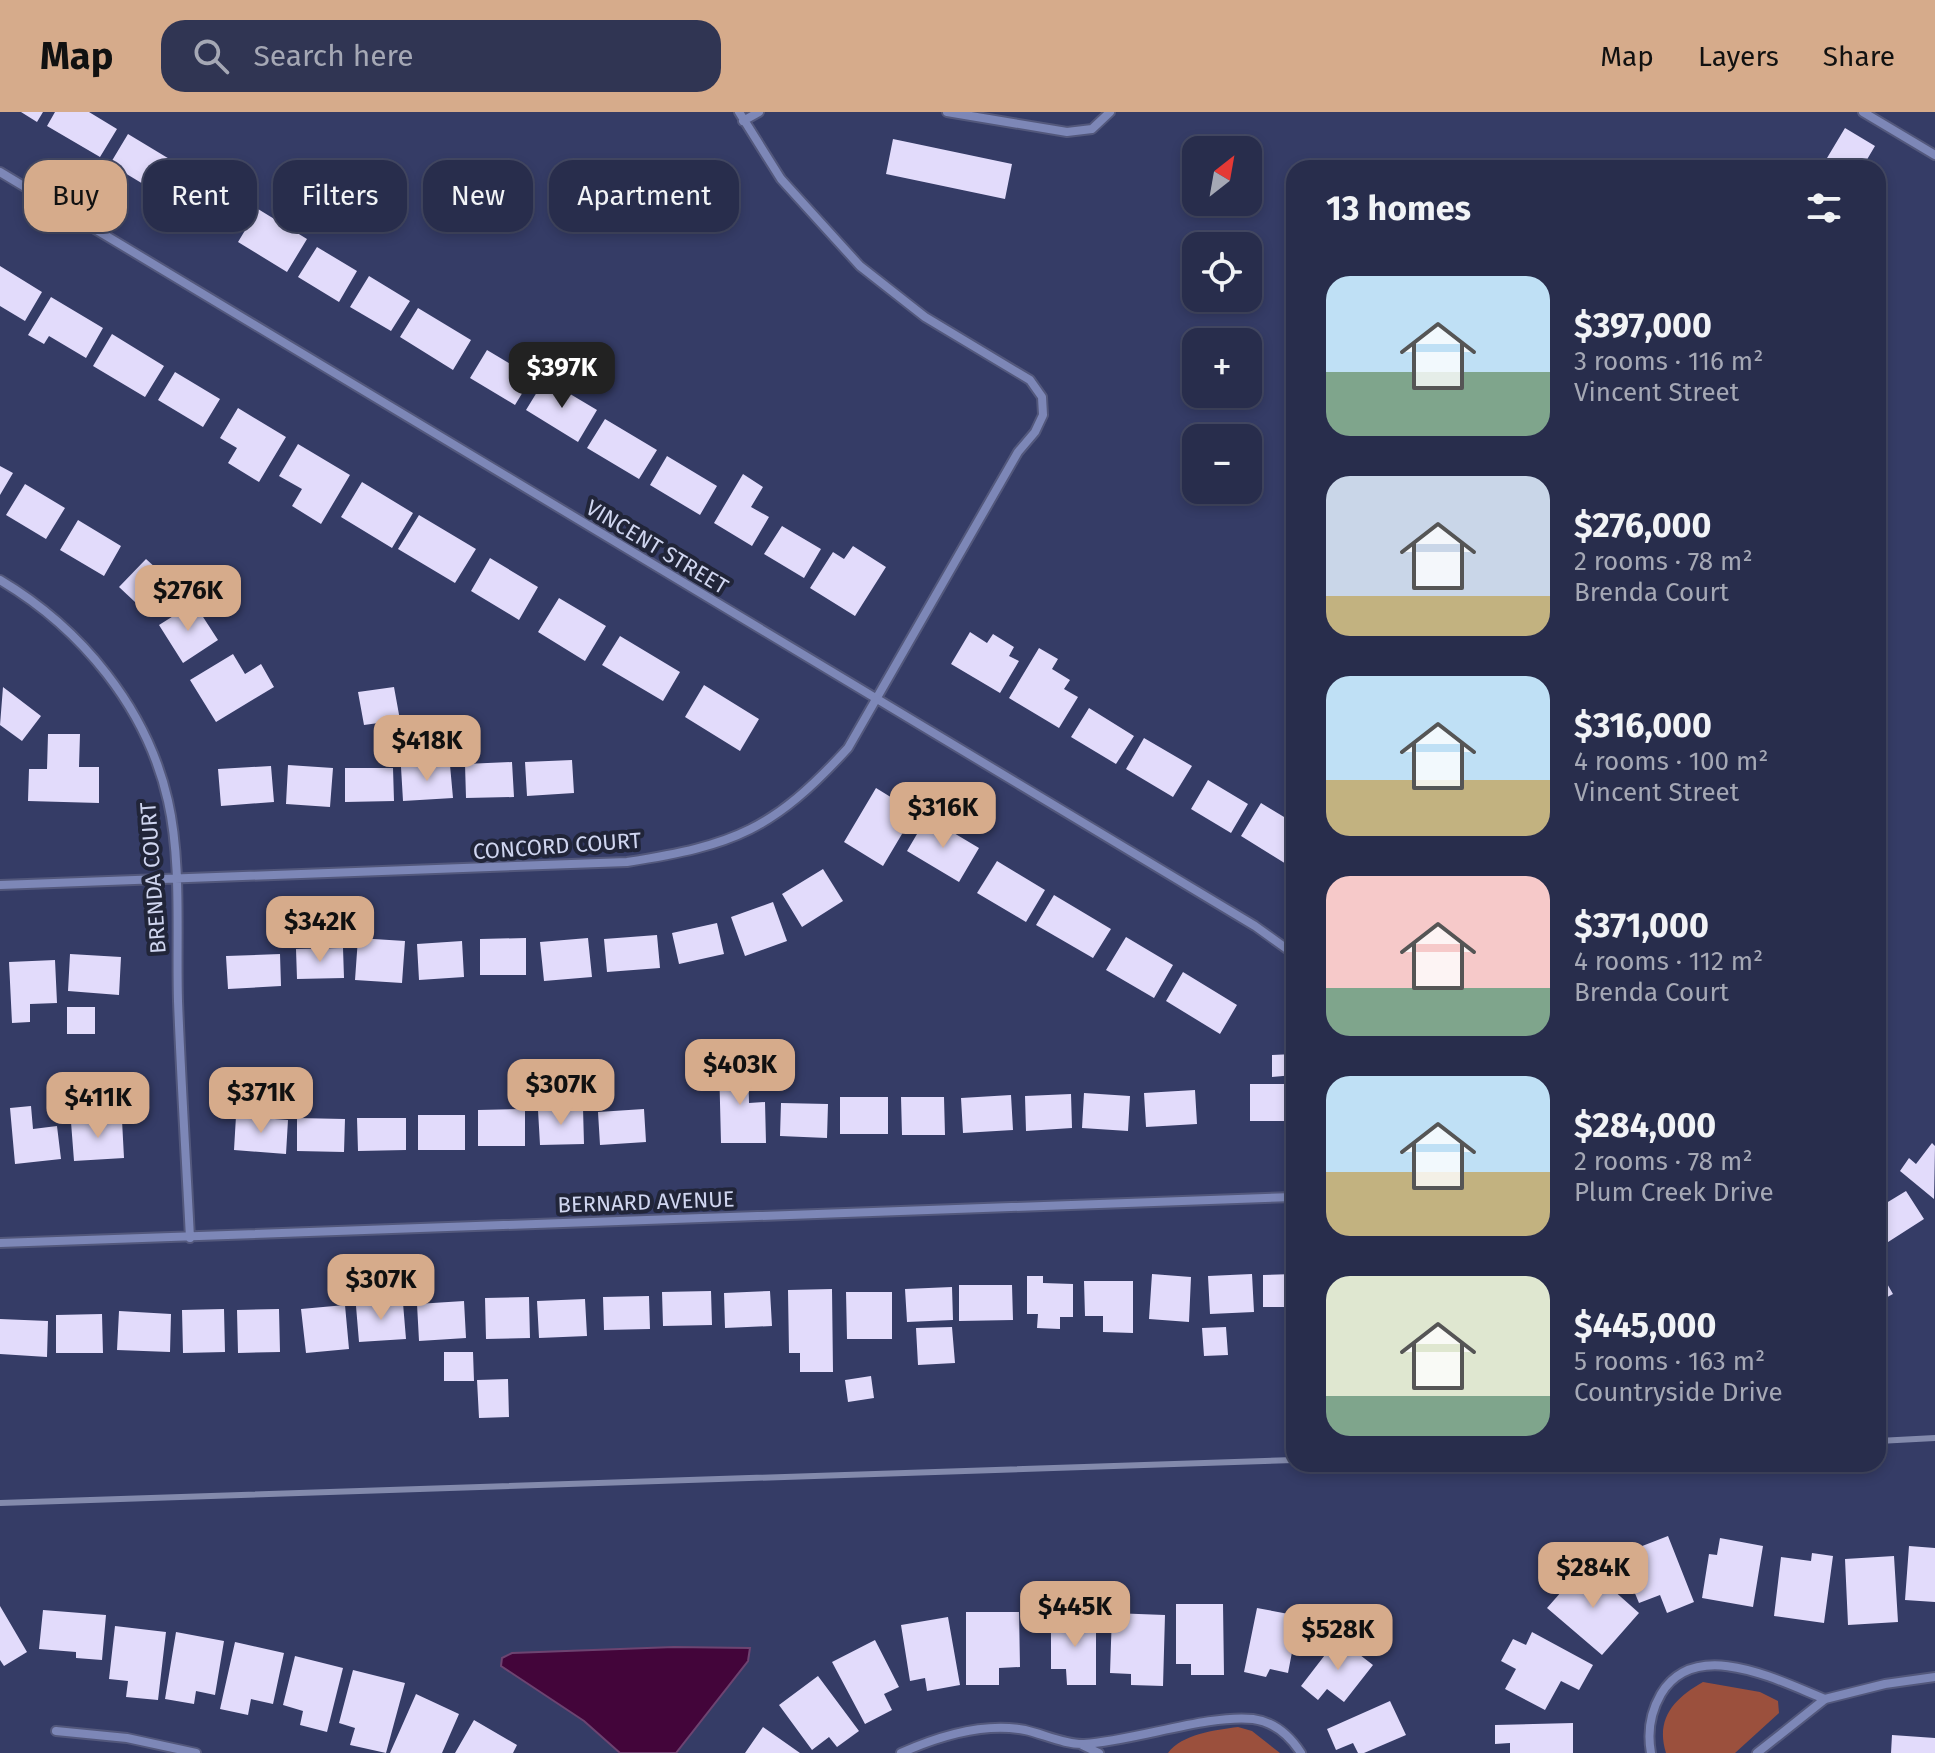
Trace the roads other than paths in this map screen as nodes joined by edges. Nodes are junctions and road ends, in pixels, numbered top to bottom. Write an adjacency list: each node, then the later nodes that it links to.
1 (759, 112): 5 (street)
2 (947, 112): 3 (street)
3 (1110, 112)
4 (1863, 112): 6 (street)
5 (741, 116): 9 (street, CONCORD COURT)
6 (1935, 155)
7 (0, 172): 9 (street, VINCENT STREET)
8 (0, 580): 10 (street, BRENDA COURT)
9 (878, 701): 10 (street, CONCORD COURT); 12 (street, VINCENT STREET)
10 (174, 878): 11 (street, CONCORD COURT); 14 (street, BRENDA COURT)
11 (0, 885)
12 (1286, 948)
13 (1286, 1197): 14 (street, BERNARD AVENUE)
14 (190, 1238): 15 (street, BERNARD AVENUE)
15 (0, 1243)
16 (1935, 1677): 17 (street)
17 (1825, 1699): 24 (street); 25 (street)
18 (56, 1731): 20 (street)
19 (1081, 1744): 21 (street); 22 (street); 23 (street)
20 (196, 1753)
21 (901, 1753)
22 (1099, 1753)
23 (1301, 1753)
24 (1651, 1753)
25 (1757, 1753)

